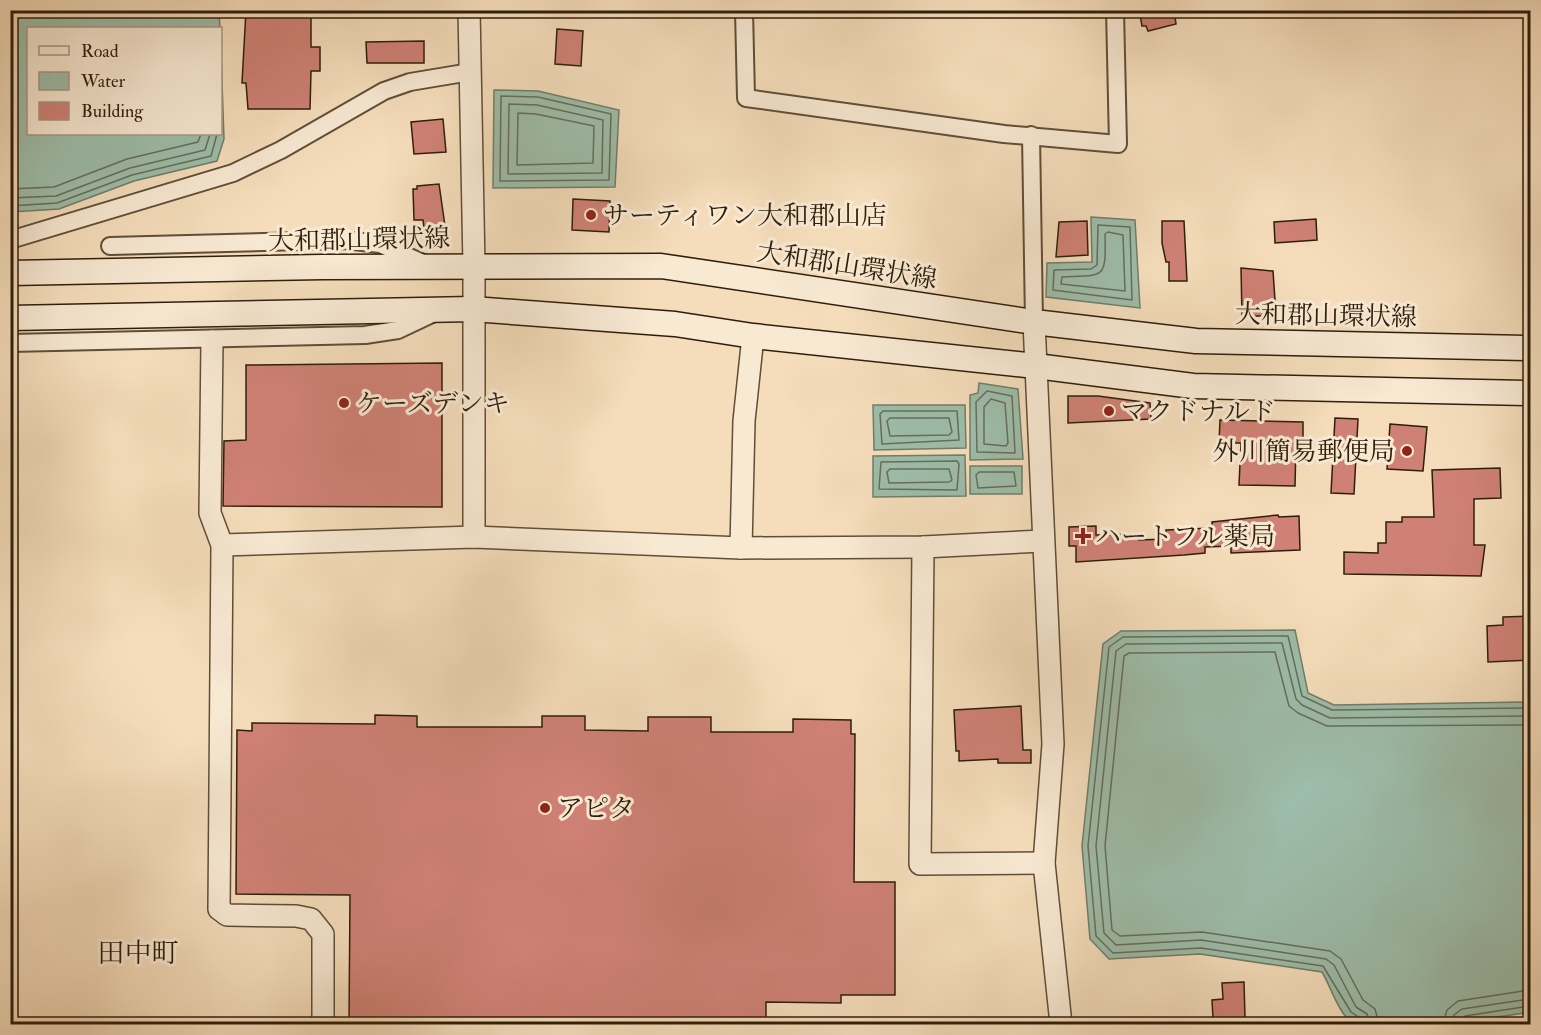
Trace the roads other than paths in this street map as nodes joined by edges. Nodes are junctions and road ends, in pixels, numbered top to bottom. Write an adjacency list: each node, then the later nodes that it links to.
1 (469, 10): 4 (street)
2 (744, 10): 5 (street)
3 (1115, 10): 5 (street)
4 (470, 72): 6 (street); 8 (street)
5 (1031, 135): 14 (street)
6 (10, 240)
7 (110, 246): 9 (street)
8 (474, 266): 9 (main road, 大和郡山環状線); 11 (street); 14 (main road, 大和郡山環状線)
9 (430, 267): 10 (main road, 大和郡山環状線)
10 (10, 273)
11 (473, 309): 12 (main road); 15 (main road); 21 (street)
12 (441, 310): 13 (main road); 16 (street)
13 (10, 318)
14 (1034, 322): 18 (main road, 大和郡山環状線); 19 (street)
15 (753, 336): 19 (main road); 25 (street)
16 (212, 341): 17 (street); 23 (street)
17 (10, 343)
18 (1530, 348)
19 (1036, 366): 20 (main road); 22 (street)
20 (1530, 393)
21 (474, 537): 23 (street); 25 (street)
22 (1042, 541): 24 (street); 26 (street)
23 (222, 545): 27 (street)
24 (923, 547): 25 (street); 26 (street)
25 (741, 548)
26 (1044, 863): 28 (street)
27 (323, 1024)
28 (1061, 1024)

